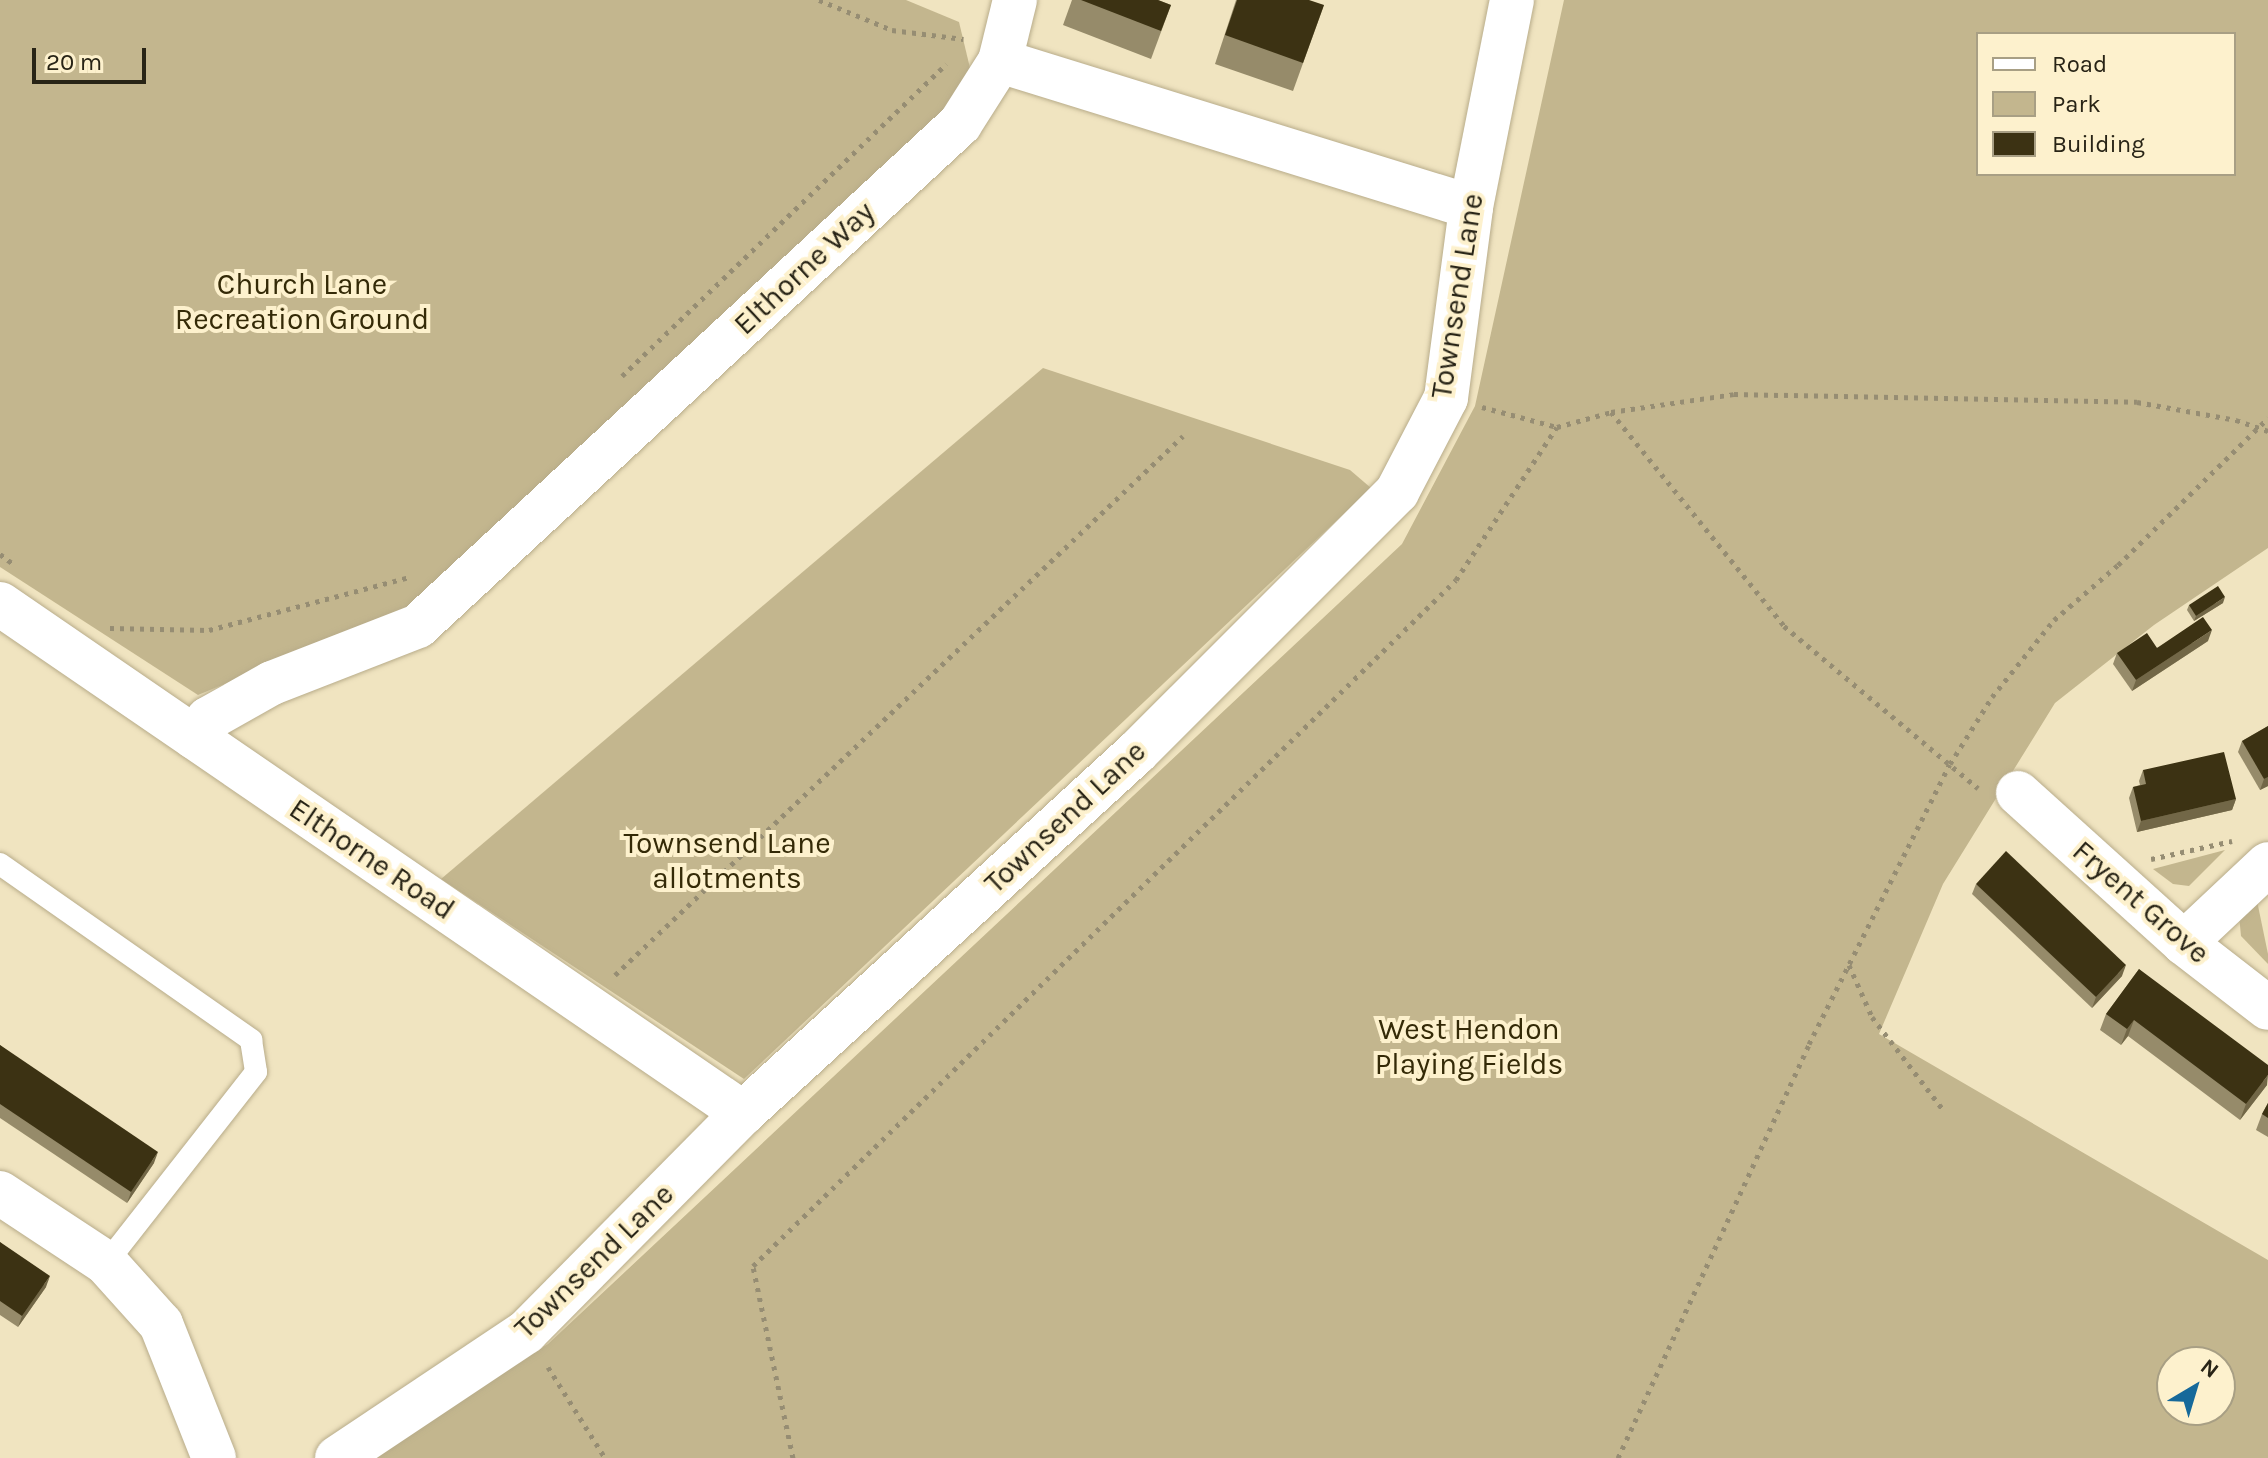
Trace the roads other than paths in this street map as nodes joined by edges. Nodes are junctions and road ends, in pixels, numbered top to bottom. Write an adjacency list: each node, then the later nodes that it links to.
1 (1512, 0): 3 (street, Townsend Lane)
2 (1006, 33): 3 (street); 5 (street, Elthorne Way)
3 (1471, 207): 11 (street, Townsend Lane)
4 (12, 588): 5 (street, Elthorne Road)
5 (194, 737): 11 (street, Elthorne Road)
6 (2018, 793): 9 (street, Fryent Grove)
7 (2255, 851): 9 (street)
8 (0, 864): 13 (lane)
9 (2184, 943): 10 (street, Fryent Grove)
10 (2268, 1008)
11 (743, 1113): 15 (street, Townsend Lane)
12 (0, 1193): 13 (street)
13 (106, 1263): 14 (street)
14 (214, 1458)
15 (337, 1458)

